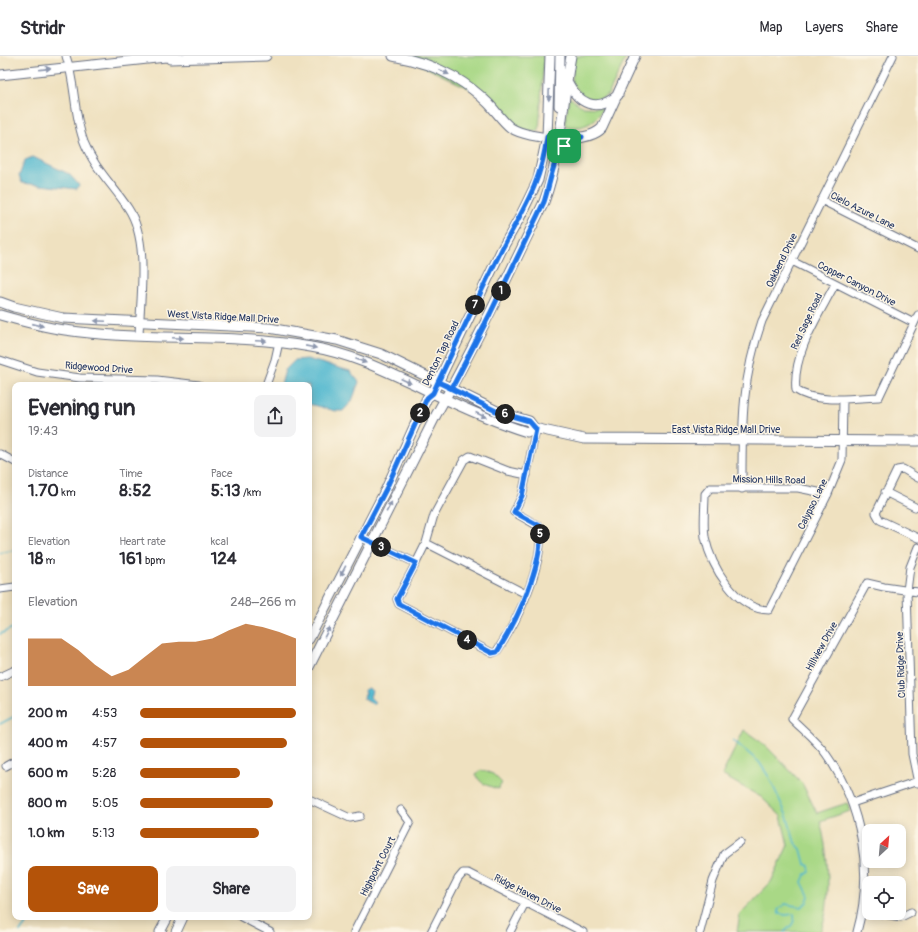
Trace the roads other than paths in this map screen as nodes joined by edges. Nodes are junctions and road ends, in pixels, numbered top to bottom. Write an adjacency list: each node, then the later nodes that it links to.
1 (66, 56): 12 (street)
2 (71, 56): 12 (street)
3 (175, 56): 11 (main road)
4 (266, 56): 11 (main road)
5 (393, 56): 17 (main road, one-way to 17)
6 (550, 56): 18 (main road, Denton Tap Road, one-way to 18)
7 (560, 56): 16 (main road)
8 (571, 56): 14 (main road)
9 (635, 56): 15 (main road)
10 (893, 56): 23 (street, Oakbend Drive)
11 (149, 58): 12 (main road)
12 (70, 66): 13 (main road, one-way to 12); 32 (street)
13 (0, 75)
14 (567, 81): 15 (main road); 16 (main road)
15 (619, 94): 19 (main road)
16 (561, 117): 20 (main road)
17 (529, 135): 18 (main road); 22 (main road)
18 (547, 137): 20 (main road); 22 (main road, Denton Tap Road)
19 (582, 137): 20 (main road); 21 (main road)
20 (560, 138): 21 (main road)
21 (558, 151): 28 (main road)
22 (544, 158): 26 (main road, Denton Tap Road)
23 (821, 200): 24 (street, Cielo Azure Lane); 25 (street, Oakbend Drive)
24 (918, 249)
25 (792, 261): 27 (street, Copper Canyon Drive); 46 (street, Oakbend Drive)
26 (488, 278): 28 (main road); 40 (main road, Denton Tap Road)
27 (835, 284): 33 (street, Copper Canyon Drive); 44 (street, Red Sage Road)
28 (503, 288): 41 (main road)
29 (0, 302): 32 (main road, West Vista Ridge Mall Drive, one-way to 29)
30 (0, 315): 35 (main road, one-way to 35)
31 (918, 315): 33 (street)
32 (139, 323): 34 (main road, West Vista Ridge Mall Drive); 35 (street)
33 (914, 323): 44 (street)
34 (287, 330): 36 (main road); 40 (main road, West Vista Ridge Mall Drive)
35 (139, 336): 36 (main road, one-way to 36)
36 (279, 342): 39 (street); 42 (main road, one-way to 42)
37 (0, 360): 38 (street, Ridgewood Drive)
38 (141, 382)
39 (267, 382)
40 (438, 382): 41 (main road, East Vista Ridge Mall Drive); 42 (main road, Denton Tap Road)
41 (452, 388): 43 (main road); 45 (main road, East Vista Ridge Mall Drive)
42 (433, 393): 43 (main road, East Vista Ridge Mall Drive); 57 (main road, Denton Tap Road)
43 (445, 399): 45 (main road, East Vista Ridge Mall Drive, one-way to 45); 59 (main road, one-way to 43)
44 (843, 399): 47 (street, Calypso Lane)
45 (535, 429): 46 (main road, East Vista Ridge Mall Drive); 51 (street)
46 (742, 441): 47 (main road, East Vista Ridge Mall Drive); 53 (street, Oakbend Drive)
47 (843, 441): 48 (main road, East Vista Ridge Mall Drive); 55 (street, Calypso Lane)
48 (918, 441)
49 (0, 454): 50 (street)
50 (12, 460)
51 (527, 475): 60 (street); 67 (street)
52 (918, 478): 54 (street)
53 (742, 489): 55 (street, Mission Hills Road); 68 (street, Mission Hills Road)
54 (885, 492): 56 (street); 58 (street)
55 (828, 494): 68 (street, Calypso Lane)
56 (915, 507)
57 (361, 537): 59 (street); 69 (main road, Denton Tap Road, one-way to 69)
58 (918, 538)
59 (371, 542): 62 (street); 70 (main road, one-way to 59)
60 (426, 544): 62 (street); 67 (street)
61 (918, 547): 65 (street, Club Ridge Drive)
62 (416, 563): 67 (street)
63 (12, 587): 64 (street)
64 (0, 589)
65 (907, 591): 66 (street); 75 (street, Club Ridge Drive); 77 (street, Hillview Drive)
66 (918, 592)
67 (526, 594)
68 (769, 610)
69 (312, 633)
70 (312, 661)
71 (12, 671): 72 (street)
72 (1, 676)
73 (12, 763): 74 (street)
74 (6, 766)
75 (918, 781): 77 (street)
76 (312, 800): 79 (street)
77 (852, 803): 81 (street)
78 (401, 810): 92 (street, Highpoint Court)
79 (360, 816)
80 (740, 842): 96 (street)
81 (865, 876)
82 (525, 903): 93 (street, Ridge Haven Drive); 94 (street); 95 (street, Ridge Haven Drive)
83 (911, 912): 84 (street)
84 (906, 914)
85 (167, 920): 89 (main road)
86 (182, 920): 90 (main road)
87 (247, 920): 91 (street)
88 (862, 920): 97 (street)
89 (162, 930)
90 (176, 932)
91 (270, 932)
92 (354, 932)
93 (431, 932)
94 (510, 932)
95 (583, 932)
96 (700, 932)
97 (857, 932)

